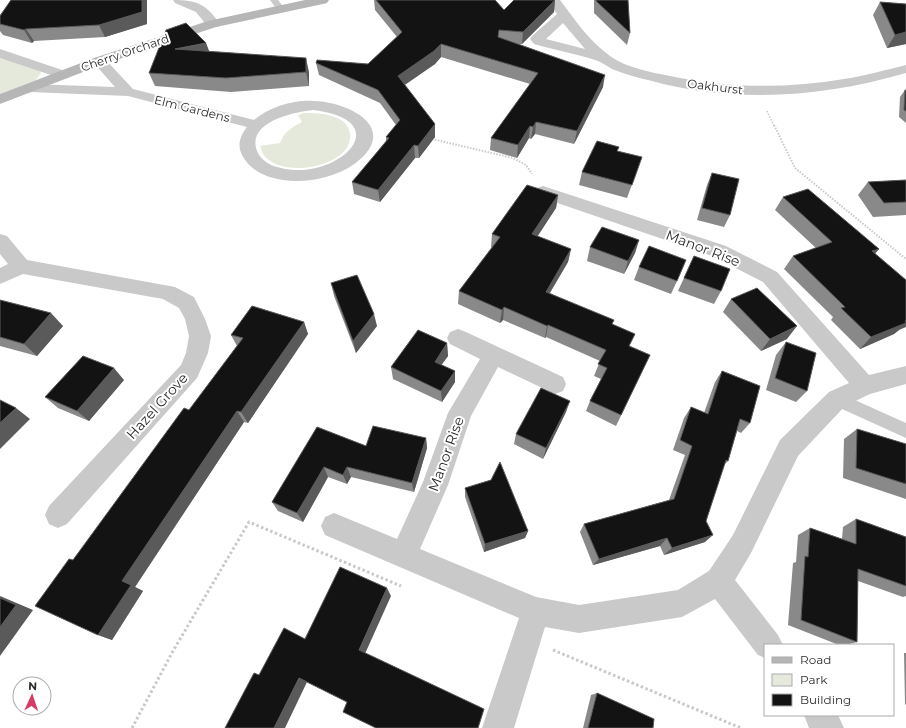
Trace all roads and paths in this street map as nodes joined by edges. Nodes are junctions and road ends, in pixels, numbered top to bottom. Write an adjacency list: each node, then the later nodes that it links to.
1 (179, 0): 6 (street)
2 (323, 0): 4 (street, Cherry Orchard)
3 (553, 0): 5 (street, Oakhurst)
4 (278, 4): 6 (street, Cherry Orchard)
5 (564, 15): 8 (street, Oakhurst); 8 (street)
6 (213, 24): 9 (street, Cherry Orchard)
7 (0, 53): 11 (street)
8 (606, 59): 13 (street, Oakhurst)
9 (99, 61): 11 (street, Cherry Orchard); 14 (street)
10 (906, 69): 13 (street, Oakhurst)
11 (63, 75): 12 (street, Cherry Orchard)
12 (30, 88): 14 (street, Elm Gardens); 15 (street, Cherry Orchard)
13 (758, 91): 20 (path)
14 (128, 92): 16 (street, Elm Gardens)
15 (0, 99)
16 (257, 125): 16 (street)
17 (428, 138): 18 (path)
18 (543, 192): 27 (street, Manor Rise)
19 (0, 241): 21 (street)
20 (906, 259)
21 (21, 266): 22 (street); 30 (street, Hazel Grove)
22 (0, 277)
23 (458, 338): 24 (street)
24 (494, 355): 26 (street); 32 (street, Manor Rise)
25 (906, 375): 27 (street)
26 (555, 384)
27 (865, 386): 28 (street)
28 (837, 399): 29 (lane); 33 (street)
29 (906, 431)
30 (58, 515)
31 (334, 526): 32 (street)
32 (403, 555): 35 (street)
33 (719, 581): 35 (street); 37 (street)
34 (403, 587): 39 (path)
35 (536, 611): 36 (street)
36 (528, 640): 40 (street); 41 (path)
37 (767, 644)
38 (819, 716): 42 (street)
39 (132, 728)
40 (498, 728)
41 (741, 728)
42 (828, 728)

